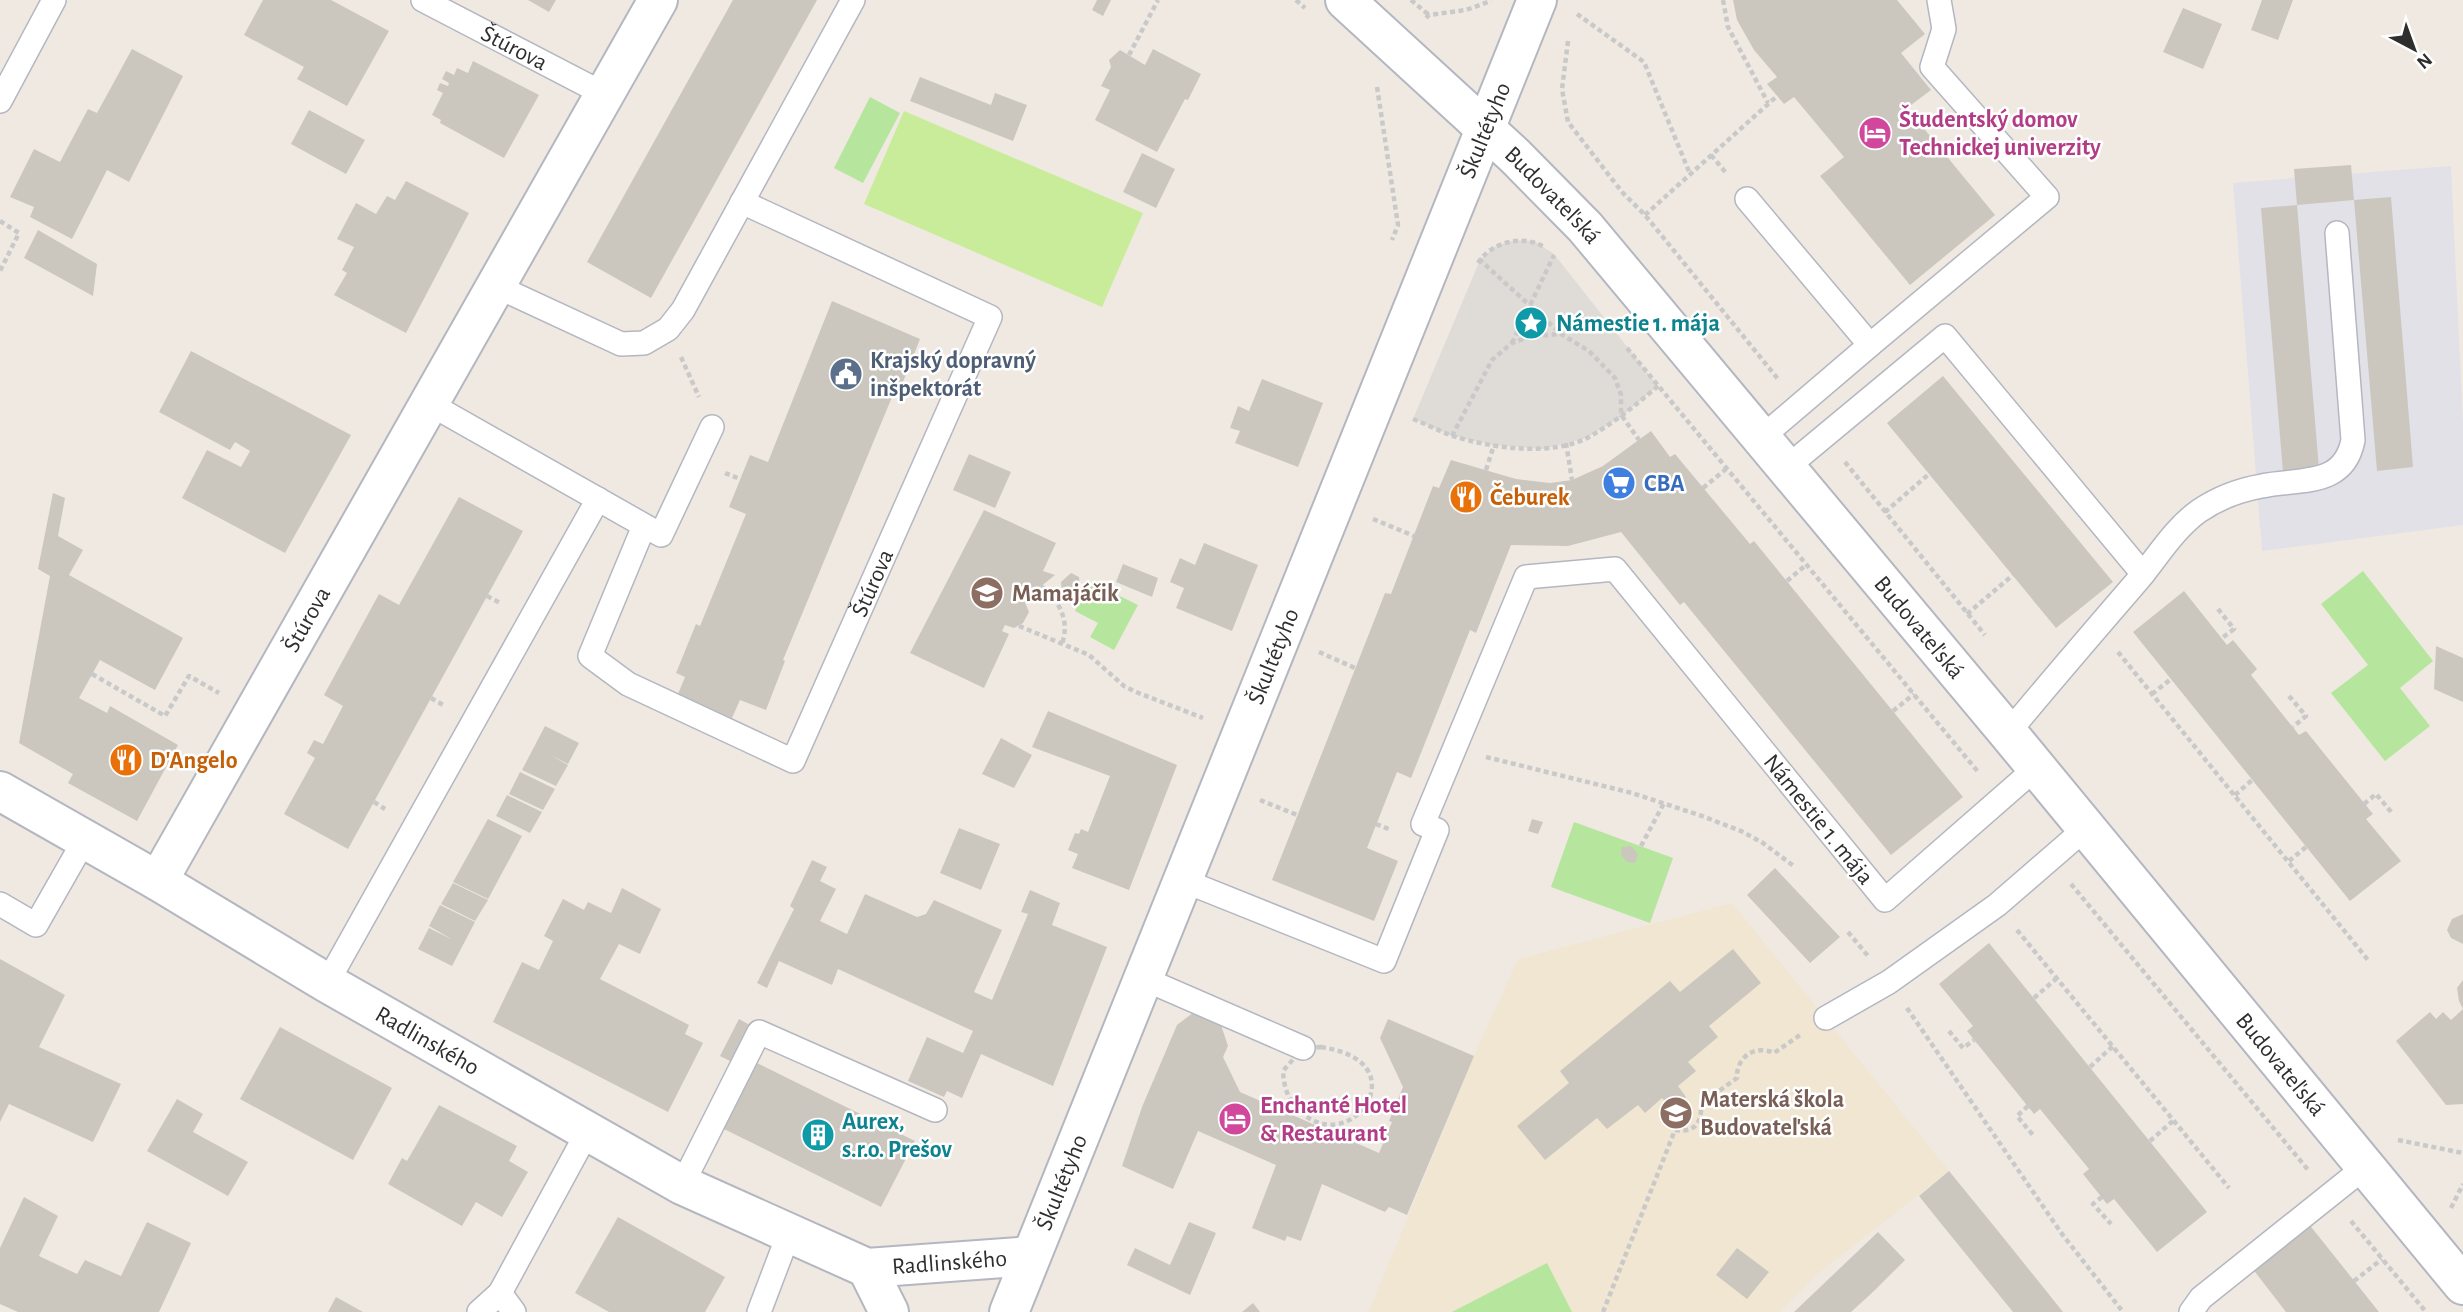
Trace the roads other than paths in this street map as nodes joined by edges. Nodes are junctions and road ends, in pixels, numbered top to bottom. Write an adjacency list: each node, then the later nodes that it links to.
1 (54, 0): 9 (lane)
2 (423, 0): 8 (lane, Štúrova)
3 (658, 0): 8 (street, Štúrova)
4 (853, 0): 12 (lane)
5 (1345, 0): 10 (street, Budovateľská)
6 (1536, 0): 10 (street, Škultétyho)
7 (1939, 0): 15 (lane)
8 (604, 94): 14 (street, Štúrova)
9 (0, 101)
10 (1484, 128): 18 (street, Budovateľská); 28 (street, Škultétyho)
11 (1747, 199): 15 (lane)
12 (742, 202): 14 (lane); 21 (lane, Štúrova)
13 (2337, 233): 22 (lane)
14 (496, 285): 16 (street, Štúrova)
15 (1870, 345): 18 (lane)
16 (430, 404): 20 (lane); 29 (street, Štúrova)
17 (712, 427): 21 (lane)
18 (1761, 438): 19 (street, Budovateľská)
19 (1786, 468): 22 (lane); 23 (street, Budovateľská)
20 (598, 499): 21 (lane); 32 (lane)
21 (644, 526)
22 (2143, 574): 23 (lane)
23 (2008, 733): 24 (street, Budovateľská)
24 (2036, 768): 26 (street, Budovateľská); 28 (lane, Námestie 1. mája)
25 (0, 791): 27 (street, Radlinského)
26 (2086, 828): 33 (lane); 37 (street, Budovateľská)
27 (85, 839): 29 (street, Radlinského); 30 (lane)
28 (1182, 880): 31 (street, Škultétyho)
29 (158, 881): 32 (street, Radlinského)
30 (0, 904)
31 (1142, 978): 34 (lane); 40 (street, Škultétyho)
32 (327, 983): 36 (street, Radlinského)
33 (1826, 1018)
34 (1303, 1048)
35 (935, 1110): 38 (lane)
36 (588, 1131): 38 (street, Radlinského); 43 (lane)
37 (2365, 1167): 42 (street, Budovateľská); 49 (lane)
38 (682, 1185): 39 (street, Radlinského)
39 (789, 1233): 41 (street, Radlinského); 46 (lane)
40 (1031, 1255): 41 (street, Radlinského); 48 (street, Škultétyho)
41 (867, 1268): 47 (street, Radlinského)
42 (2461, 1276)
43 (500, 1293): 44 (lane); 45 (lane)
44 (479, 1312)
45 (514, 1312)
46 (759, 1312)
47 (889, 1312)
48 (1010, 1312)
49 (2192, 1312)

